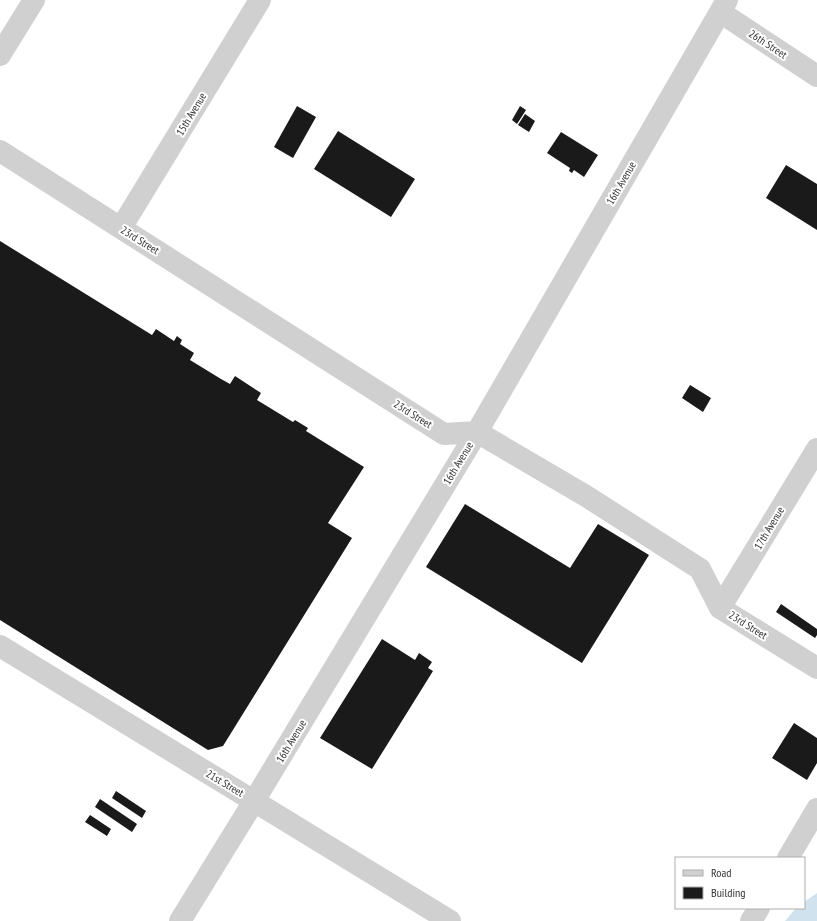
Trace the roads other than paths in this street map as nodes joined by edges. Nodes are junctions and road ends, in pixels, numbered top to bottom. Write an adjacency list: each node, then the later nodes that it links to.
1 (34, 0): 4 (lane)
2 (260, 0): 7 (lane, 15th Avenue)
3 (723, 6): 5 (lane, 26th Street); 8 (lane, 16th Avenue)
4 (0, 55)
5 (817, 76)
6 (0, 151): 7 (lane, 23rd Street)
7 (121, 228): 8 (lane, 23rd Street)
8 (477, 432): 10 (lane, 23rd Street); 13 (lane, 16th Avenue)
9 (817, 449): 10 (lane, 17th Avenue)
10 (720, 608): 12 (lane, 23rd Street)
11 (0, 646): 13 (lane, 21st Street)
12 (817, 668)
13 (254, 801): 17 (lane, 16th Avenue); 18 (lane, 21st Street)
14 (817, 809): 15 (lane)
15 (789, 857)
16 (758, 909): 19 (lane)
17 (180, 921)
18 (450, 921)
19 (751, 921)

